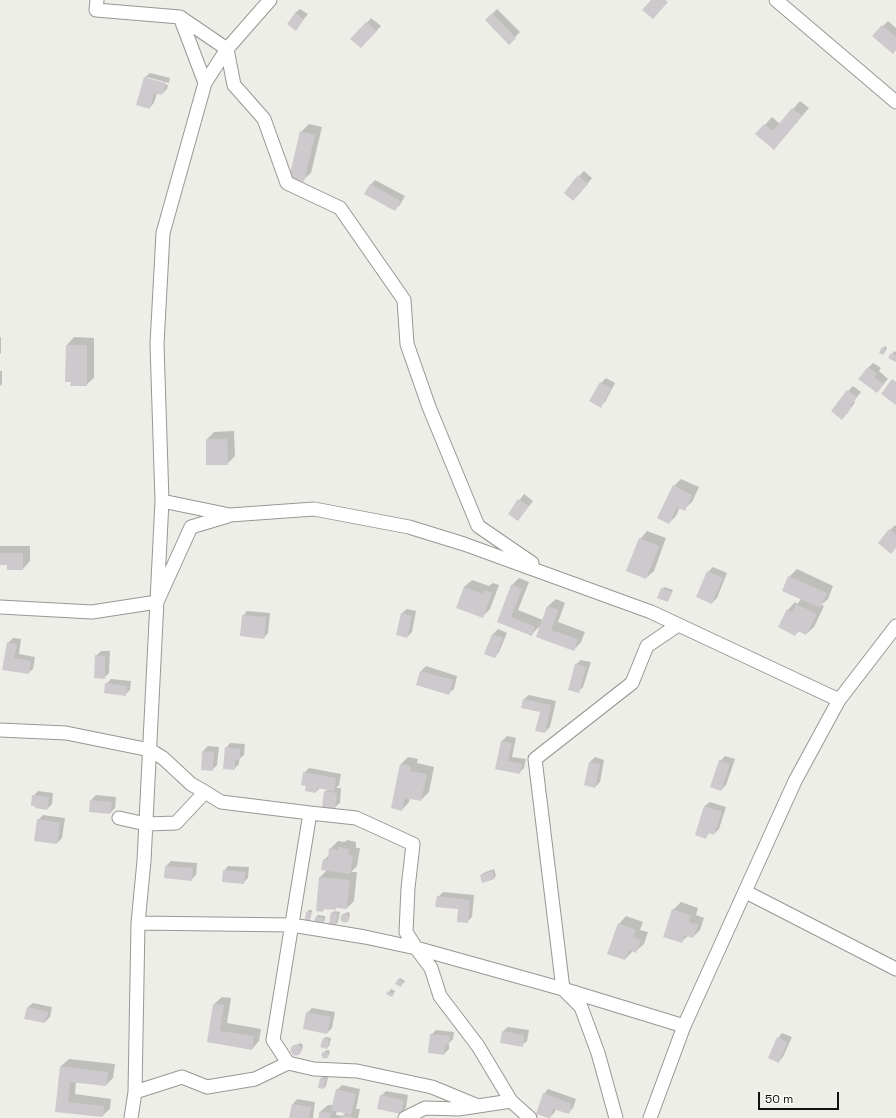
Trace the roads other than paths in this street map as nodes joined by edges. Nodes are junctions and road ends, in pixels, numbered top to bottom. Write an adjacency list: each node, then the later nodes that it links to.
1 (97, 0): 4 (street)
2 (270, 0): 5 (street)
3 (776, 0): 7 (street)
4 (180, 17): 5 (street); 6 (street)
5 (227, 49): 6 (street); 10 (street)
6 (205, 83): 8 (street)
7 (895, 99)
8 (162, 501): 9 (street); 11 (street)
9 (230, 515): 10 (street); 11 (street)
10 (547, 574): 13 (street)
11 (157, 602): 12 (street); 17 (street)
12 (0, 607)
13 (678, 625): 15 (street); 27 (street)
14 (896, 626): 15 (street)
15 (839, 700): 22 (street)
16 (0, 730): 17 (street)
17 (150, 750): 18 (street); 21 (street)
18 (205, 792): 19 (street); 21 (street)
19 (310, 813): 24 (street); 25 (street)
20 (119, 818): 21 (street)
21 (146, 824): 23 (street)
22 (746, 892): 26 (street); 28 (street)
23 (138, 923): 24 (street); 30 (street)
24 (292, 924): 25 (street); 29 (street)
25 (416, 948): 27 (street); 31 (street)
26 (896, 969)
27 (563, 989): 28 (street); 37 (street)
28 (684, 1026): 38 (street)
29 (288, 1063): 30 (street); 32 (street)
30 (135, 1092): 34 (street)
31 (511, 1102): 32 (street); 36 (street)
32 (478, 1106): 33 (street)
33 (459, 1113): 35 (street)
34 (131, 1118)
35 (405, 1118)
36 (530, 1118)
37 (616, 1118)
38 (650, 1118)

